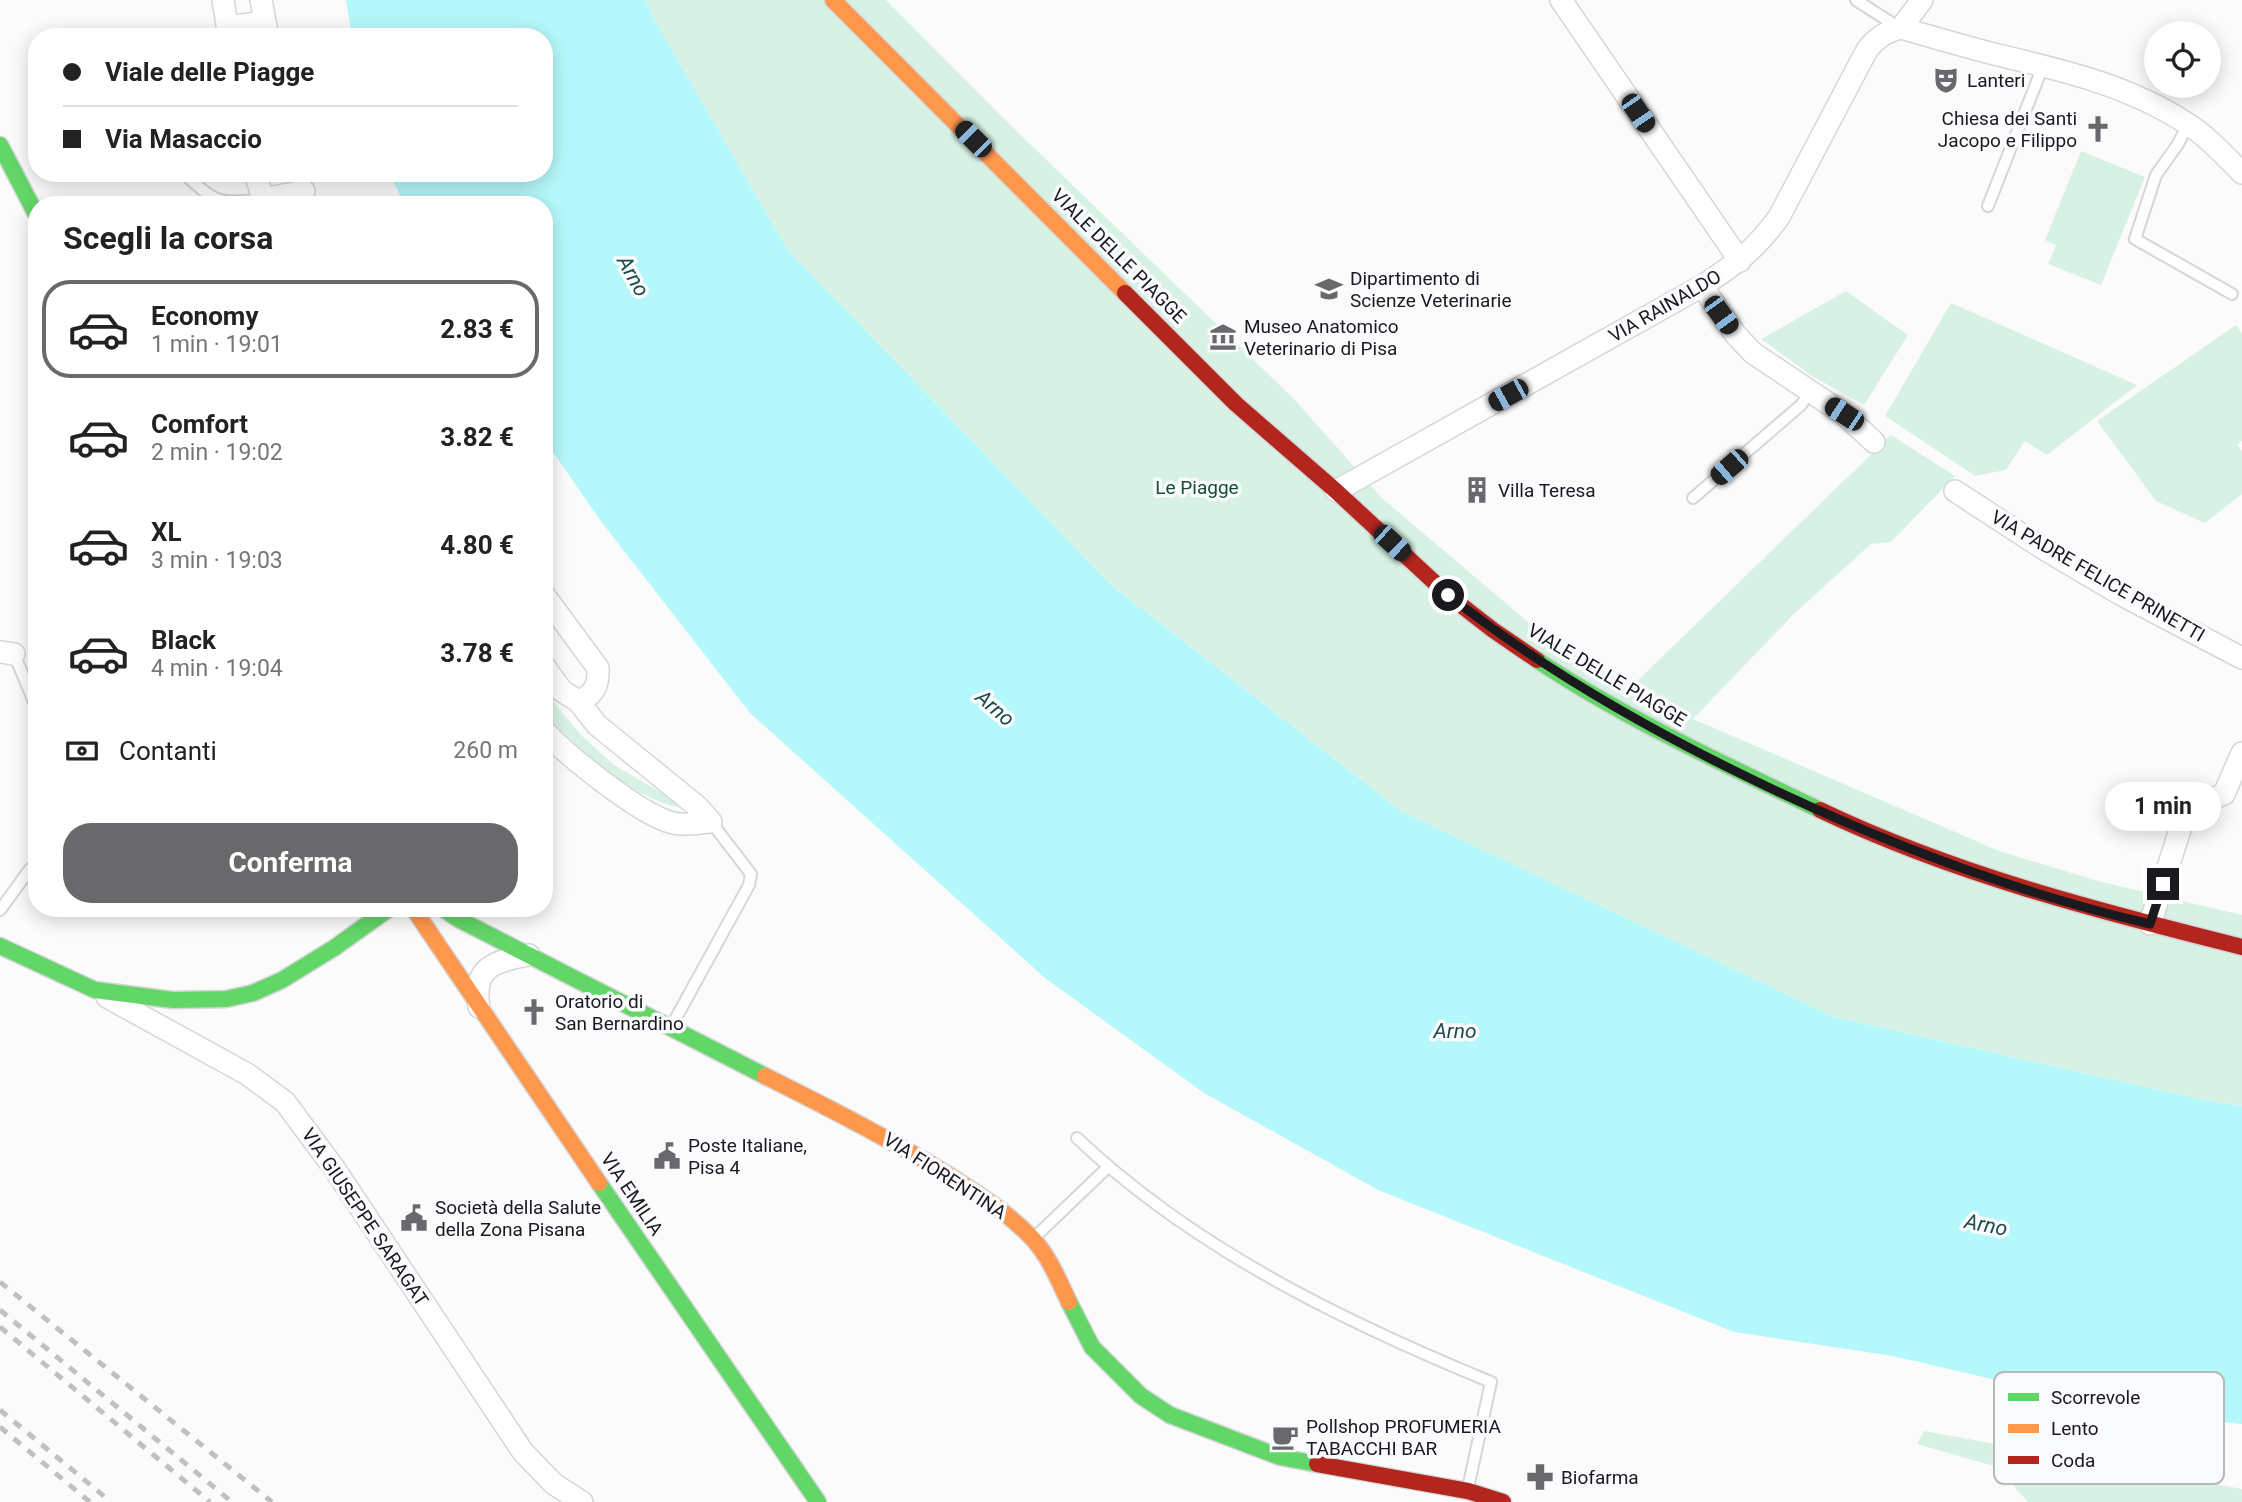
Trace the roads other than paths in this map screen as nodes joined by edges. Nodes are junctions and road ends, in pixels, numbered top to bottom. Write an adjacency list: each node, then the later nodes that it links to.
1 (223, 0): 7 (street)
2 (261, 0): 8 (street)
3 (833, 0): 25 (street, VIALE DELLE PIAGGE)
4 (1562, 0): 20 (street)
5 (1856, 0): 9 (lane)
6 (1922, 0): 9 (street)
7 (227, 28)
8 (266, 28)
9 (1901, 28): 10 (street); 20 (street, VIA RAINALDO)
10 (2043, 66): 11 (street); 19 (lane)
11 (2188, 124): 13 (street); 22 (lane)
12 (0, 145): 18 (street)
13 (2242, 173)
14 (193, 182): 16 (lane)
15 (304, 190): 17 (street)
16 (210, 196)
17 (284, 196)
18 (28, 199)
19 (1988, 206)
20 (1740, 261): 21 (street, VIA RAINALDO)
21 (1702, 286): 23 (street); 25 (street, VIA RAINALDO)
22 (2232, 295)
23 (1810, 393): 24 (street); 27 (lane)
24 (1874, 442)
25 (1336, 491): 42 (street, VIALE DELLE PIAGGE)
26 (1955, 491): 30 (street, VIA PADRE FELICE PRINETTI)
27 (1693, 498)
28 (553, 607): 33 (street)
29 (7, 653): 32 (lane)
30 (2242, 658)
31 (553, 679): 33 (street)
32 (28, 692)
33 (578, 701): 36 (street)
34 (553, 739): 36 (street)
35 (2242, 753): 42 (street)
36 (711, 822): 48 (lane)
37 (28, 872): 38 (lane)
38 (0, 911)
39 (377, 917): 46 (street)
40 (419, 917): 47 (street, VIA EMILIA)
41 (459, 917): 45 (street, VIA FIORENTINA)
42 (2150, 924): 44 (street, VIALE DELLE PIAGGE)
43 (0, 946): 46 (street)
44 (2242, 947)
45 (529, 955): 47 (street); 48 (street, VIA FIORENTINA)
46 (95, 990): 54 (street, VIA GIUSEPPE SARAGAT)
47 (479, 1007): 53 (street, VIA EMILIA)
48 (670, 1029): 51 (street, VIA FIORENTINA)
49 (1077, 1138): 50 (lane)
50 (1108, 1167): 51 (lane); 52 (lane)
51 (1033, 1239): 52 (street, VIA FIORENTINA)
52 (1468, 1491): 55 (street, VIA FIORENTINA)
53 (814, 1500)
54 (582, 1502)
55 (1503, 1502)

